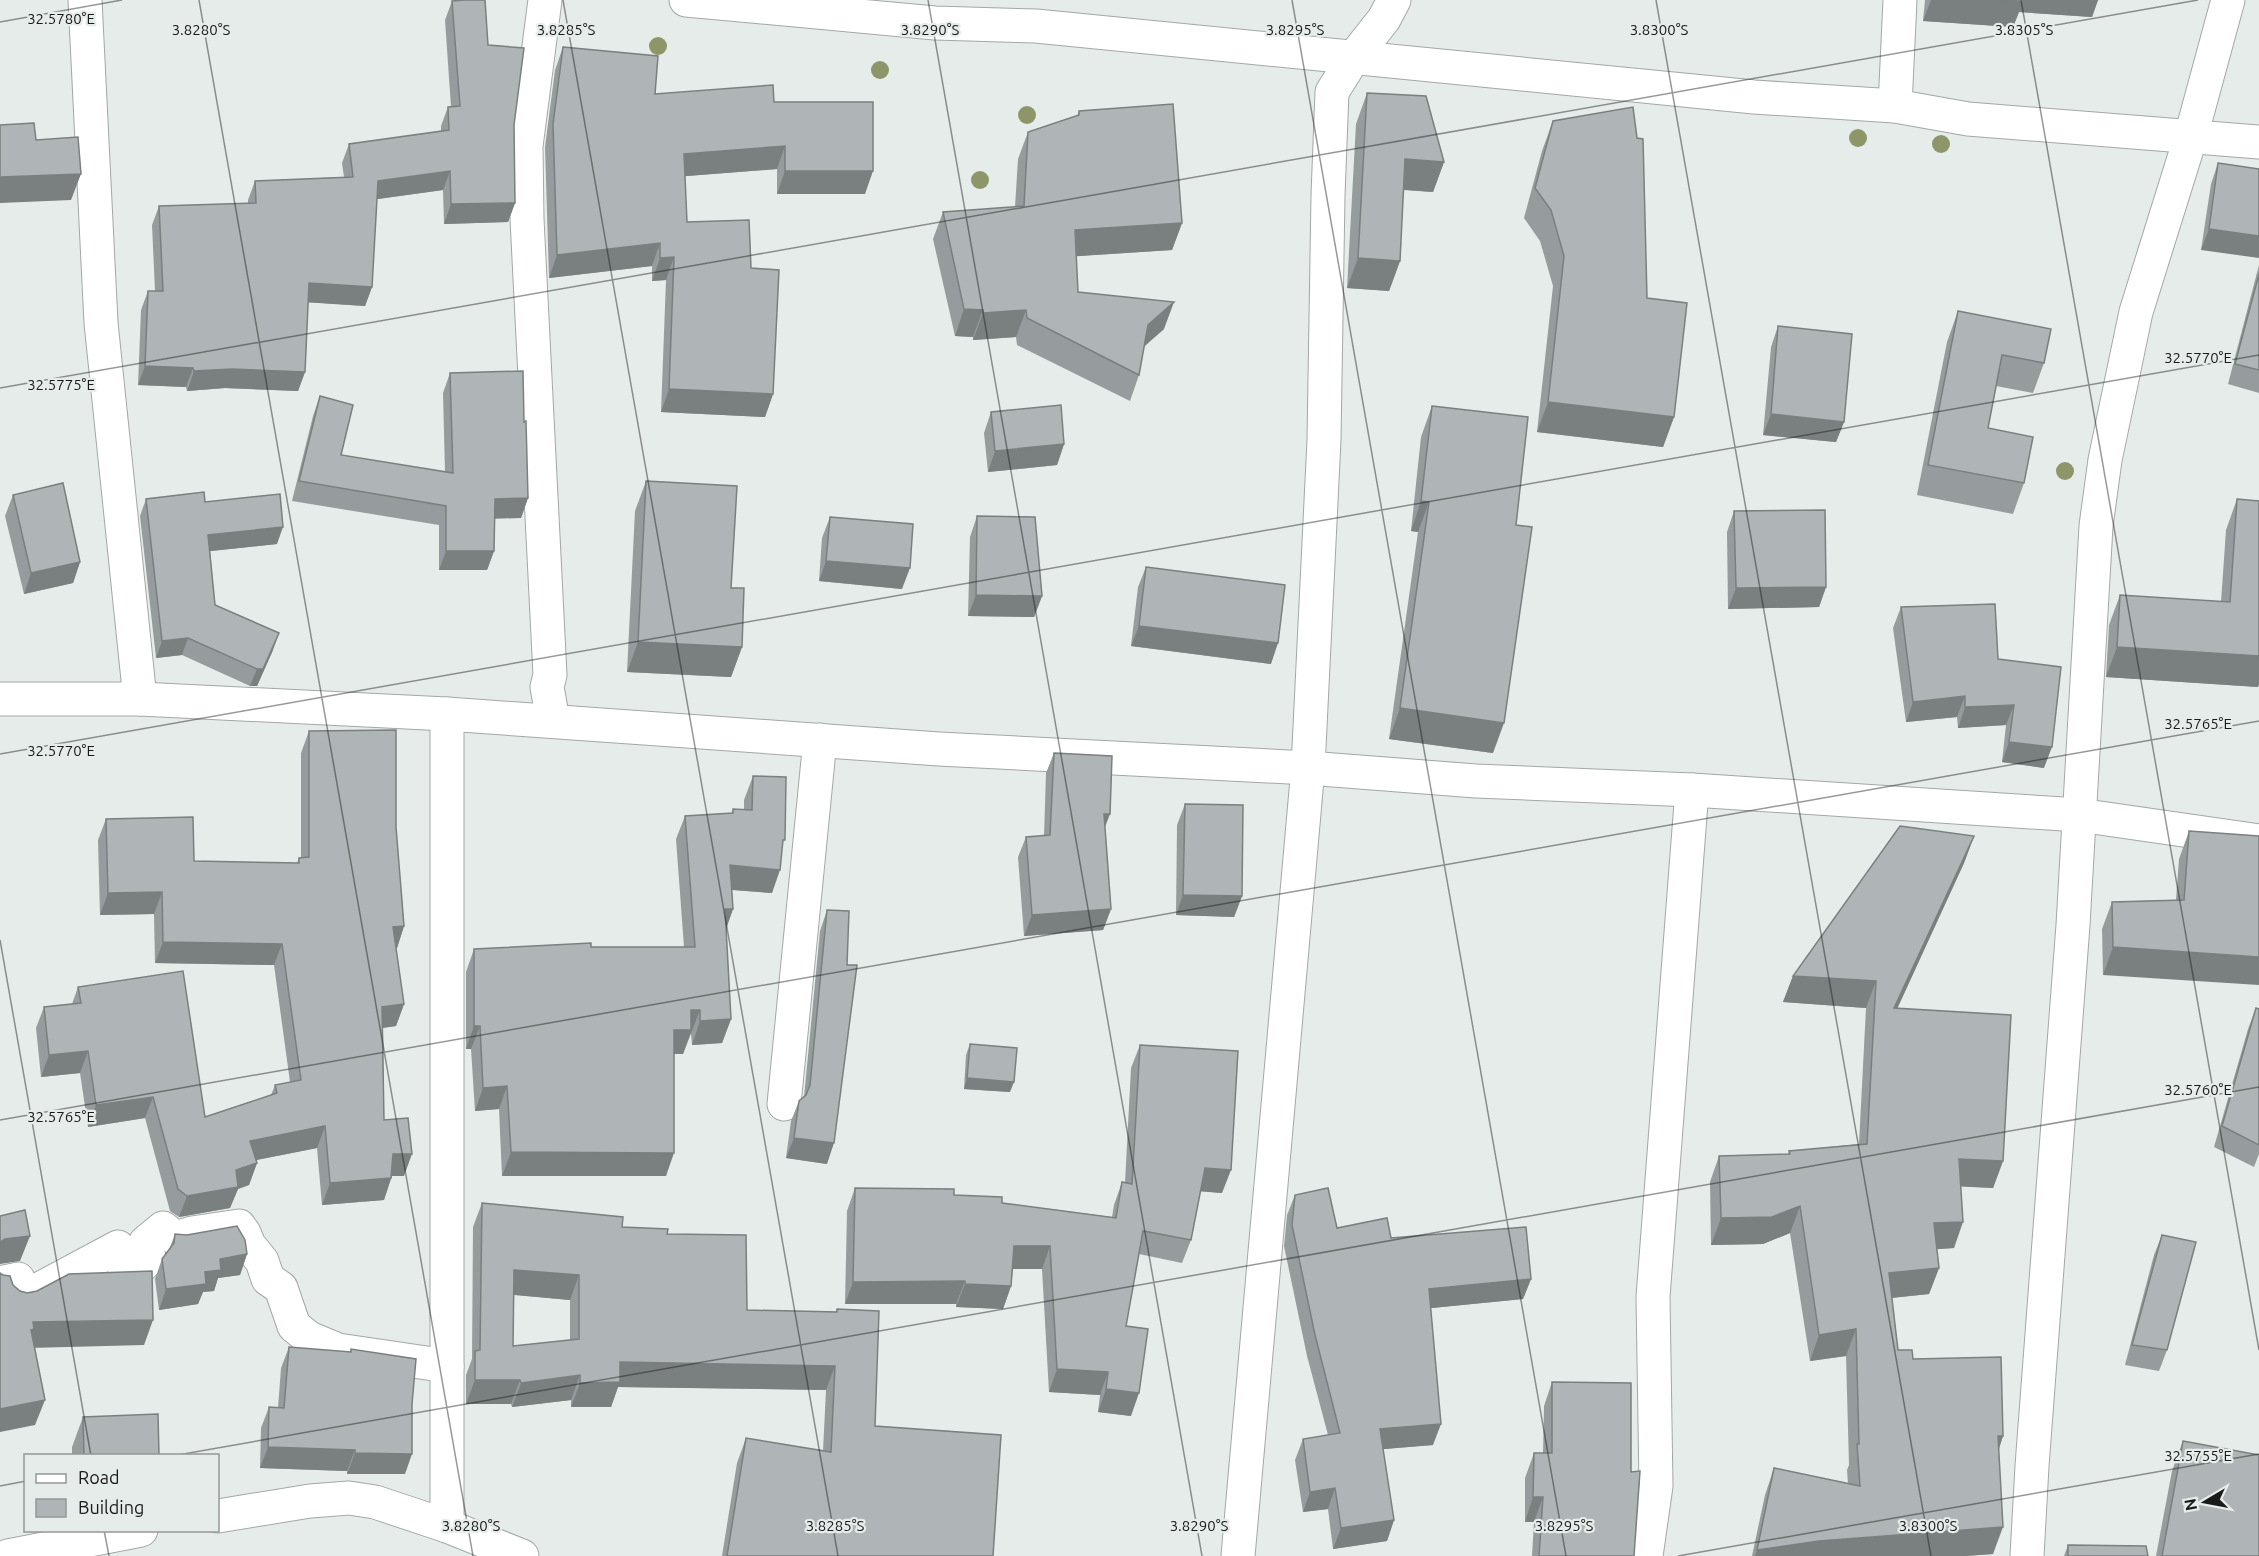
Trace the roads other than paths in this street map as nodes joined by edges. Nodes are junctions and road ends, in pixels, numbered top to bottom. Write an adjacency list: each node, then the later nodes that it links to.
1 (85, 0): 13 (street)
2 (545, 0): 15 (street)
3 (686, 0): 7 (street)
4 (1394, 0): 8 (street)
5 (1900, 0): 9 (street)
6 (2228, 0): 10 (street)
7 (1037, 13): 8 (street)
8 (1354, 57): 9 (street); 17 (street)
9 (1895, 106): 10 (street)
10 (2191, 136): 11 (street); 19 (street)
11 (2259, 142)
12 (0, 699): 13 (street)
13 (140, 699): 14 (street)
14 (447, 714): 15 (street); 23 (street)
15 (552, 721): 16 (street)
16 (820, 740): 17 (street); 21 (street)
17 (1308, 768): 18 (street); 29 (street)
18 (1692, 790): 19 (street); 30 (street)
19 (2079, 815): 20 (street); 31 (street)
20 (2259, 841)
21 (784, 1104)
22 (0, 1283): 23 (street)
23 (447, 1366): 25 (street)
24 (219, 1516): 25 (street)
25 (447, 1526): 28 (street)
26 (131, 1532): 27 (street)
27 (8, 1556)
28 (522, 1556)
29 (1238, 1556)
30 (1646, 1556)
31 (2028, 1556)

